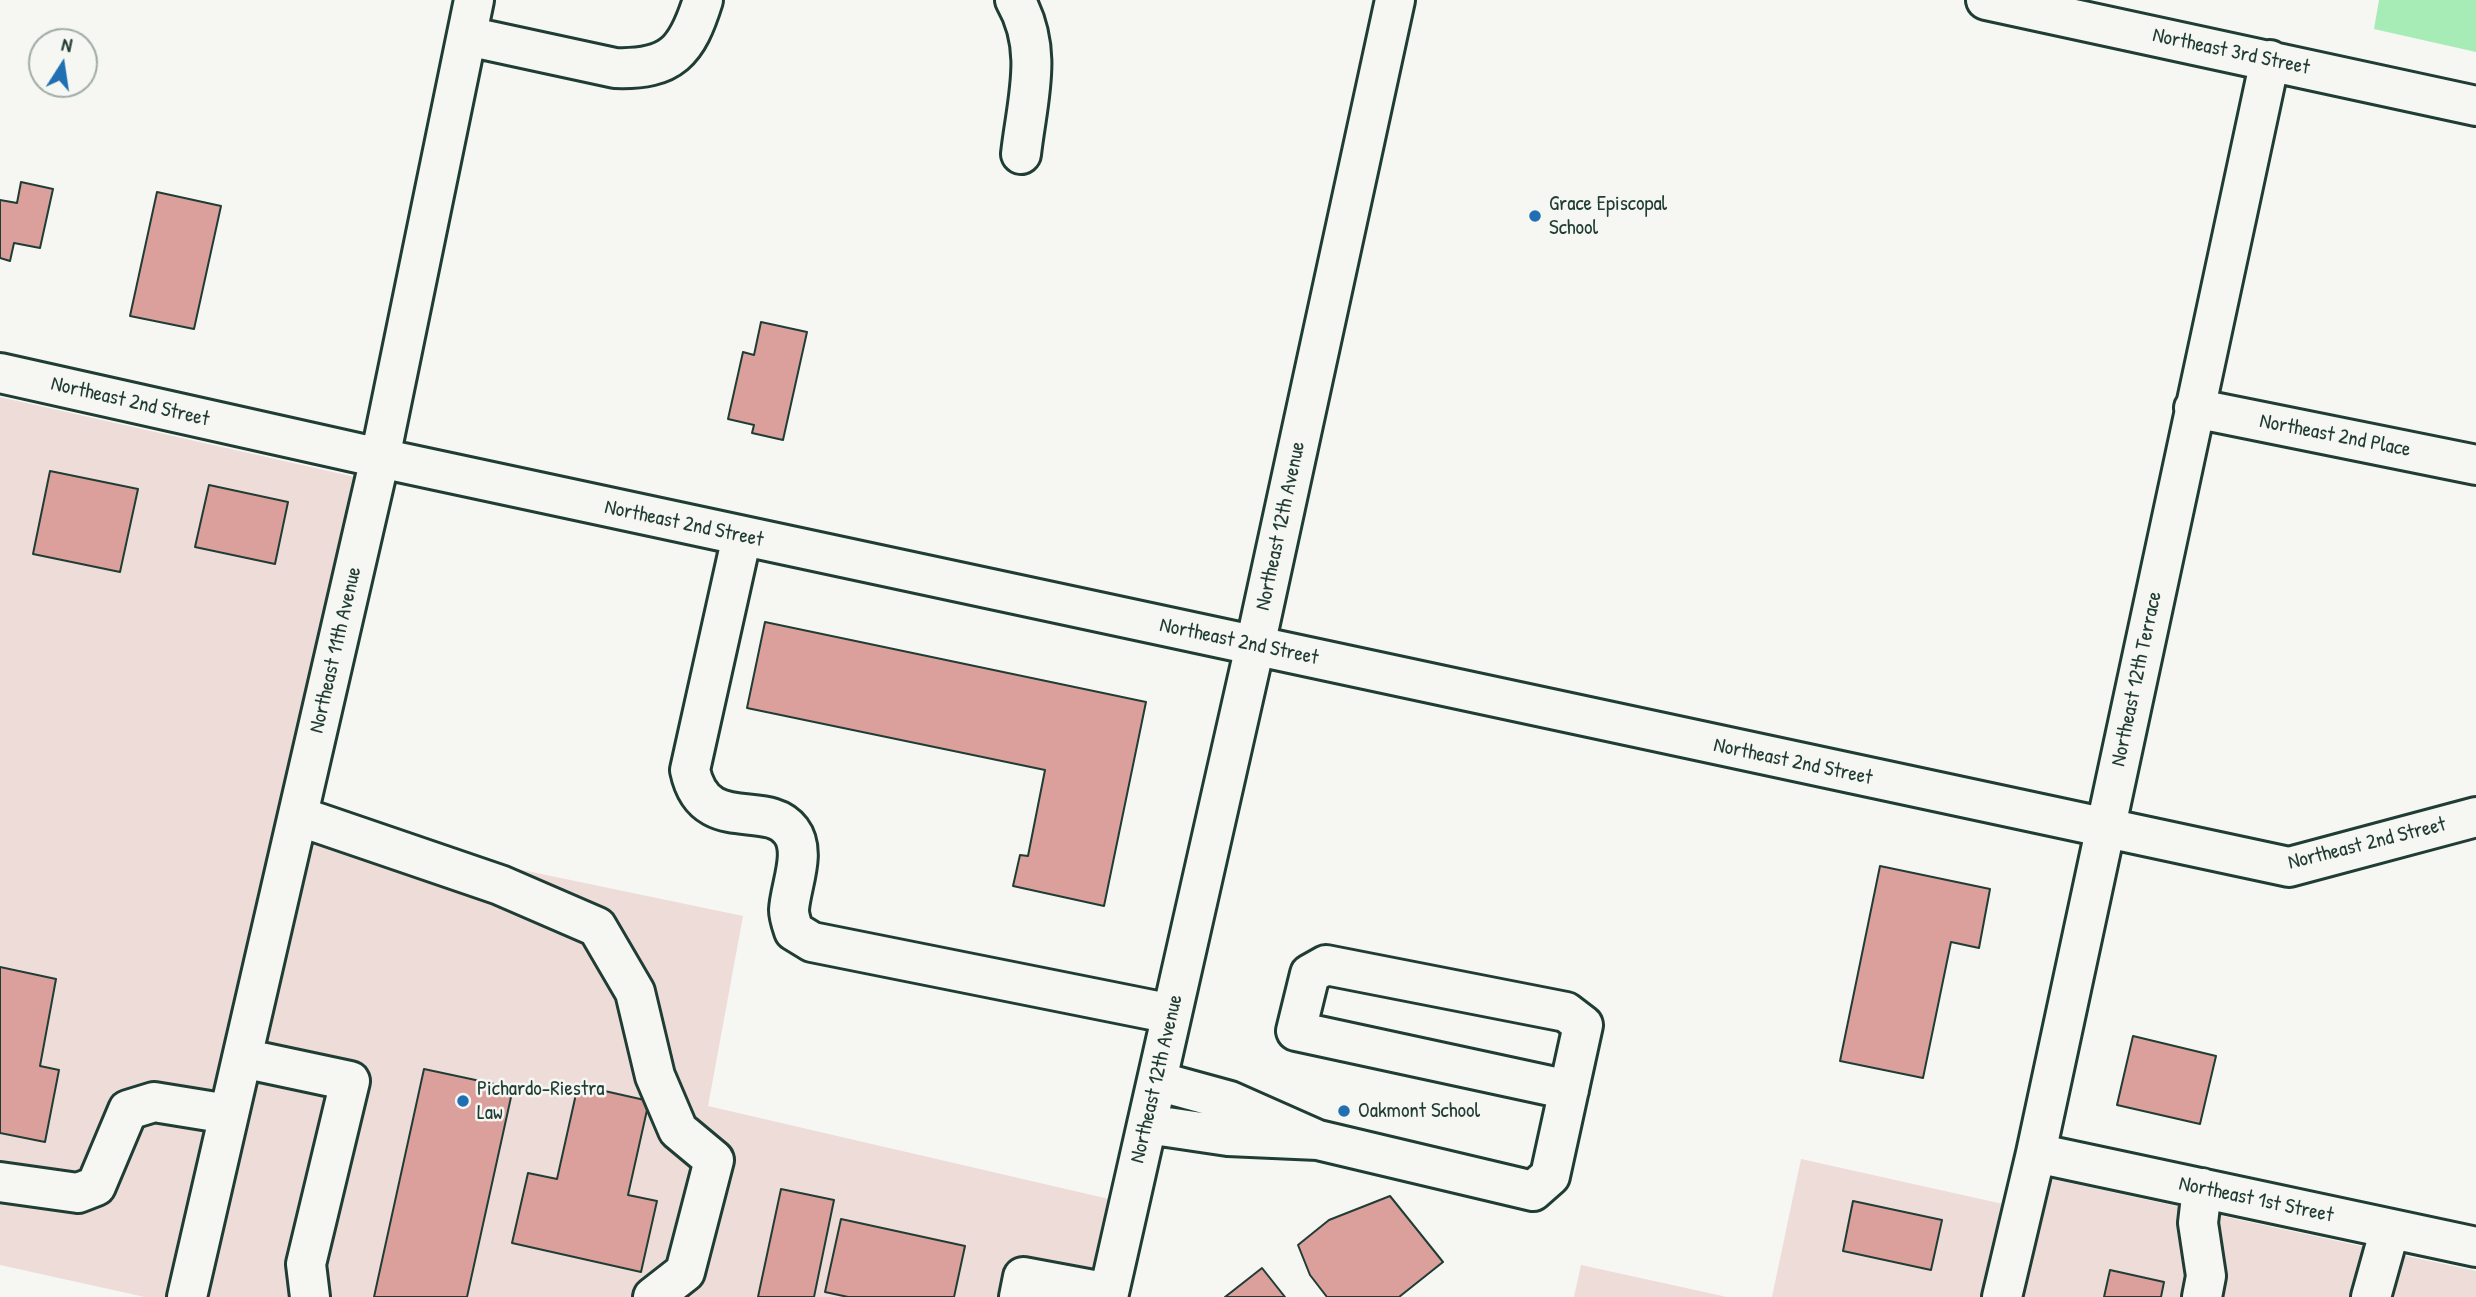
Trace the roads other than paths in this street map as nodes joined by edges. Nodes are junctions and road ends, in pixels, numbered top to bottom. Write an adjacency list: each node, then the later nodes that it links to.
1 (703, 0): 5 (street)
2 (1014, 0): 8 (street)
3 (1395, 0): 14 (street, Northeast 12th Avenue)
4 (1986, 0): 6 (street, Northeast 3rd Street)
5 (470, 18): 11 (street, Northeast 11th Avenue)
6 (2270, 60): 7 (street, Northeast 3rd Street); 10 (street, Northeast 12th Terrace)
7 (2476, 106)
8 (1021, 154)
9 (0, 373): 11 (street, Northeast 2nd Street)
10 (2194, 408): 12 (street, Northeast 2nd Place); 17 (street, Northeast 12th Terrace)
11 (380, 458): 13 (street, Northeast 2nd Street); 15 (street, Northeast 11th Avenue)
12 (2476, 465)
13 (742, 536): 14 (street, Northeast 2nd Street); 18 (street)
14 (1255, 646): 17 (street, Northeast 2nd Street); 18 (street, Northeast 12th Avenue)
15 (298, 816): 19 (street, Northeast 11th Avenue); 33 (street)
16 (2476, 817): 17 (street, Northeast 2nd Street)
17 (2105, 830): 25 (street, Northeast 12th Terrace)
18 (1172, 1014): 20 (street, Northeast 12th Avenue)
19 (242, 1058): 22 (street, Northeast 11th Avenue); 32 (street)
20 (1157, 1081): 23 (street, Northeast 12th Avenue); 24 (street)
21 (1569, 1090): 21 (street); 24 (street)
22 (228, 1114): 26 (street); 31 (street, Northeast 11th Avenue)
23 (1147, 1124): 24 (street); 30 (street, Northeast 12th Avenue)
24 (1318, 1140)
25 (2036, 1153): 27 (street, Northeast 1st Street); 35 (street, Northeast 12th Terrace)
26 (0, 1182)
27 (2202, 1188): 28 (street, Northeast 1st Street); 36 (street)
28 (2389, 1228): 29 (street, Northeast 1st Street); 37 (street)
29 (2476, 1247)
30 (1108, 1295): 34 (street)
31 (187, 1297)
32 (310, 1297)
33 (653, 1297)
34 (1019, 1297)
35 (2002, 1297)
36 (2202, 1297)
37 (2371, 1297)

